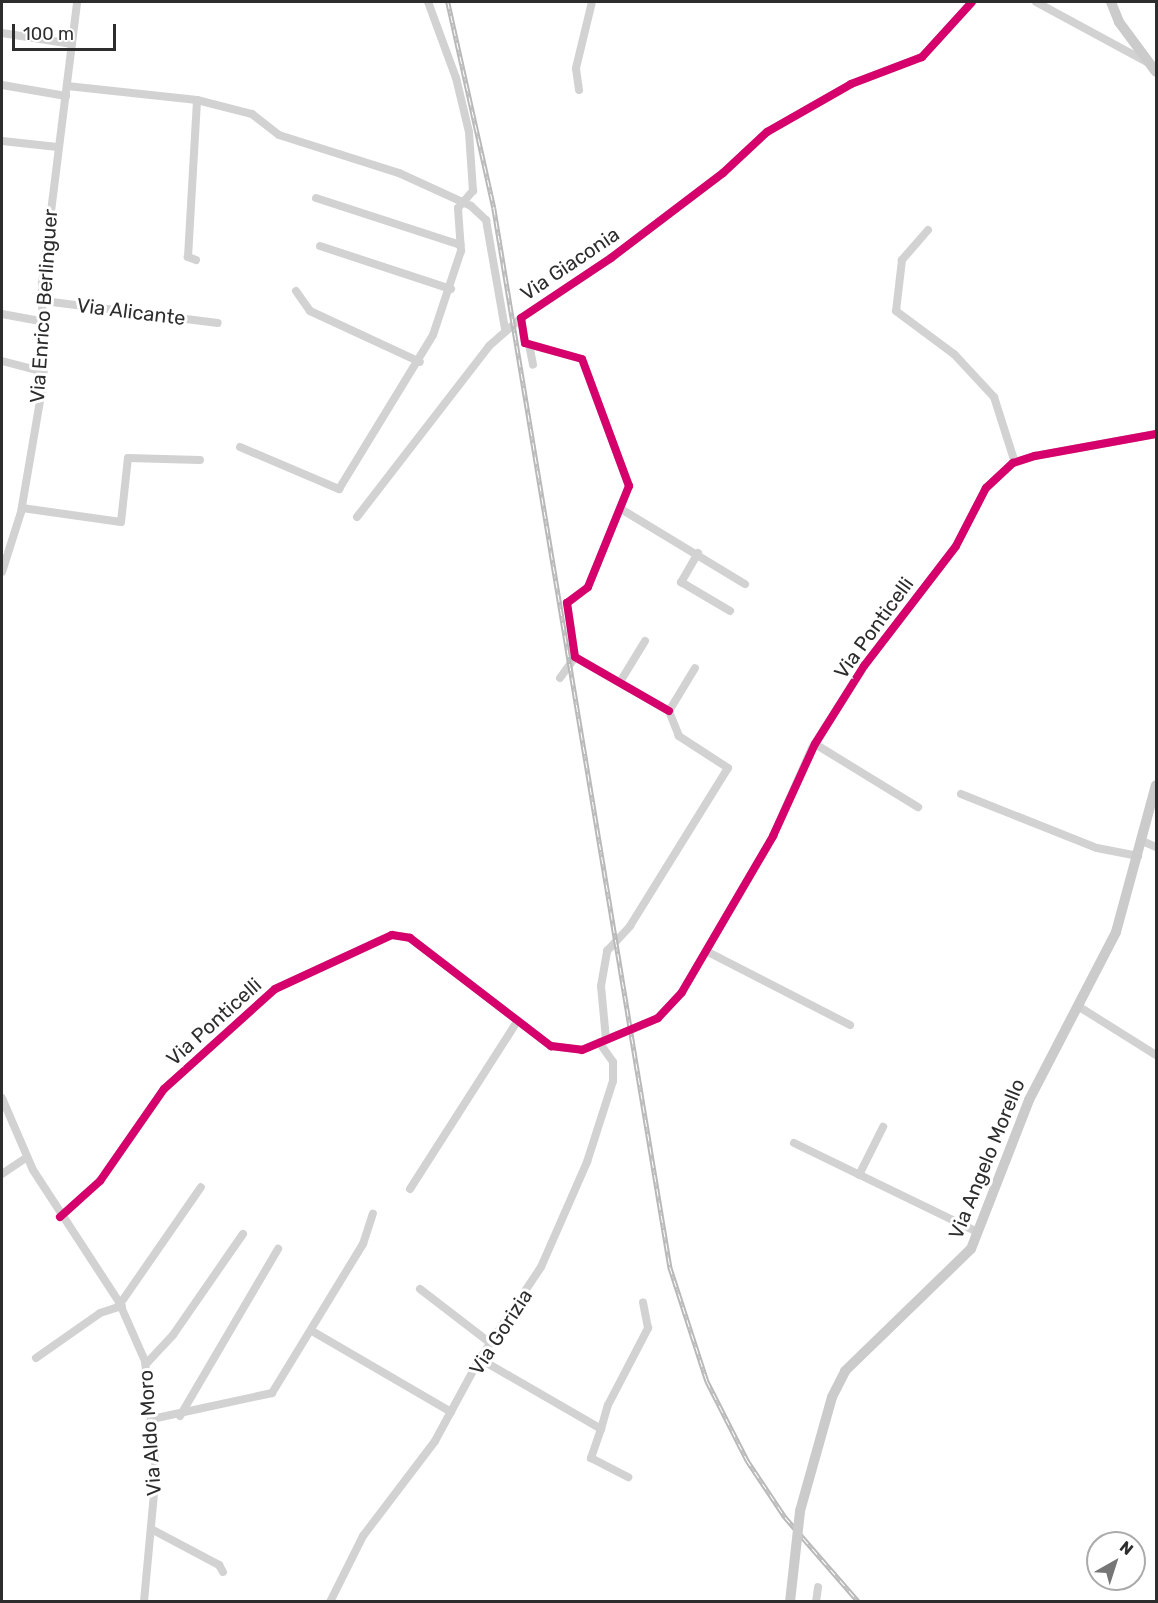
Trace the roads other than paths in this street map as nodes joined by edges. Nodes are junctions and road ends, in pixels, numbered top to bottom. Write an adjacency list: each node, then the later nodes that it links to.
1 (77, 2): 8 (street, Via Enrico Berlinguer)
2 (428, 2): 18 (street)
3 (592, 2): 12 (street)
4 (972, 2): 27 (street, Via Giaconia)
5 (1035, 2): 9 (street)
6 (1111, 2): 9 (street)
7 (2, 33): 8 (street)
8 (72, 44): 11 (street, Via Enrico Berlinguer)
9 (1154, 68)
10 (2, 86): 13 (street)
11 (67, 86): 13 (street, Via Enrico Berlinguer); 14 (street)
12 (579, 90)
13 (66, 96): 16 (street, Via Enrico Berlinguer)
14 (197, 100): 18 (street); 22 (street)
15 (2, 141): 16 (street)
16 (58, 147): 25 (street, Via Enrico Berlinguer)
17 (316, 198): 20 (street)
18 (460, 203): 20 (street); 30 (street)
19 (928, 230): 39 (street)
20 (461, 245): 23 (street)
21 (321, 246): 23 (street)
22 (196, 260)
23 (452, 289): 33 (street)
24 (296, 291): 33 (street)
25 (44, 302): 28 (street, Via Enrico Berlinguer); 29 (street, Via Alicante)
26 (2, 314): 28 (street)
27 (521, 318): 30 (street); 31 (street, Via Giaconia)
28 (45, 322): 35 (street, Via Enrico Berlinguer)
29 (218, 323)
30 (505, 329): 42 (street)
31 (529, 344): 34 (street, Via Giaconia); 41 (street)
32 (2, 361): 35 (street)
33 (420, 362): 37 (street)
34 (533, 365)
35 (44, 372): 40 (street, Via Enrico Berlinguer)
36 (1156, 434): 39 (street, Via Ponticelli)
37 (240, 447)
38 (200, 460): 40 (street)
39 (1015, 463): 53 (street, Via Ponticelli)
40 (22, 508): 44 (street, Via Enrico Berlinguer)
41 (621, 509): 43 (street); 48 (street)
42 (357, 517)
43 (698, 553): 45 (street); 46 (street)
44 (2, 573)
45 (745, 584)
46 (730, 611)
47 (645, 641): 51 (street)
48 (575, 657): 50 (street); 51 (street)
49 (695, 668): 52 (street)
50 (560, 678)
51 (620, 682): 52 (street)
52 (669, 711): 66 (street)
53 (815, 744): 56 (street); 60 (street, Via Ponticelli)
54 (1156, 785): 57 (street, Via Angelo Morello)
55 (961, 794): 59 (street)
56 (918, 807)
57 (1140, 840): 58 (street); 59 (street, Via Angelo Morello)
58 (1156, 847)
59 (1138, 856): 61 (street, Via Angelo Morello)
60 (706, 951): 63 (street); 64 (street, Via Ponticelli)
61 (1081, 1008): 67 (street); 78 (street, Via Angelo Morello)
62 (517, 1022): 66 (street, Via Ponticelli); 75 (street); 77 (street, Via Ponticelli)
63 (850, 1025)
64 (635, 1028)
65 (618, 1035): 66 (street, Via Ponticelli)
66 (603, 1041): 85 (street, Via Gorizia)
67 (1156, 1055)
68 (2, 1098): 71 (street)
69 (883, 1127): 73 (street)
70 (794, 1143): 73 (street)
71 (27, 1157): 72 (street); 77 (street)
72 (2, 1174)
73 (859, 1175): 78 (street)
74 (201, 1187): 83 (street)
75 (410, 1190)
76 (373, 1214): 90 (street)
77 (60, 1217): 83 (street, Via Aldo Moro)
78 (977, 1232): 99 (street, Via Angelo Morello, bridge)
79 (243, 1234): 88 (street)
80 (278, 1249): 90 (street)
81 (420, 1289): 85 (street)
82 (643, 1302): 92 (street)
83 (121, 1305): 86 (street); 88 (street, Via Aldo Moro)
84 (312, 1331): 89 (street)
85 (490, 1343): 87 (street, Via Gorizia)
86 (36, 1358)
87 (480, 1359): 89 (street, Via Gorizia); 92 (street)
88 (146, 1364): 91 (street, Via Aldo Moro)
89 (451, 1412): 98 (street, Via Gorizia)
90 (180, 1416): 91 (street)
91 (152, 1419): 94 (street, Via Aldo Moro)
92 (601, 1428): 93 (street)
93 (628, 1478)
94 (153, 1530): 95 (street); 97 (street, Via Aldo Moro)
95 (223, 1572)
96 (818, 1587): 100 (street)
97 (144, 1602)
98 (330, 1602)
99 (790, 1602)
100 (816, 1602)

